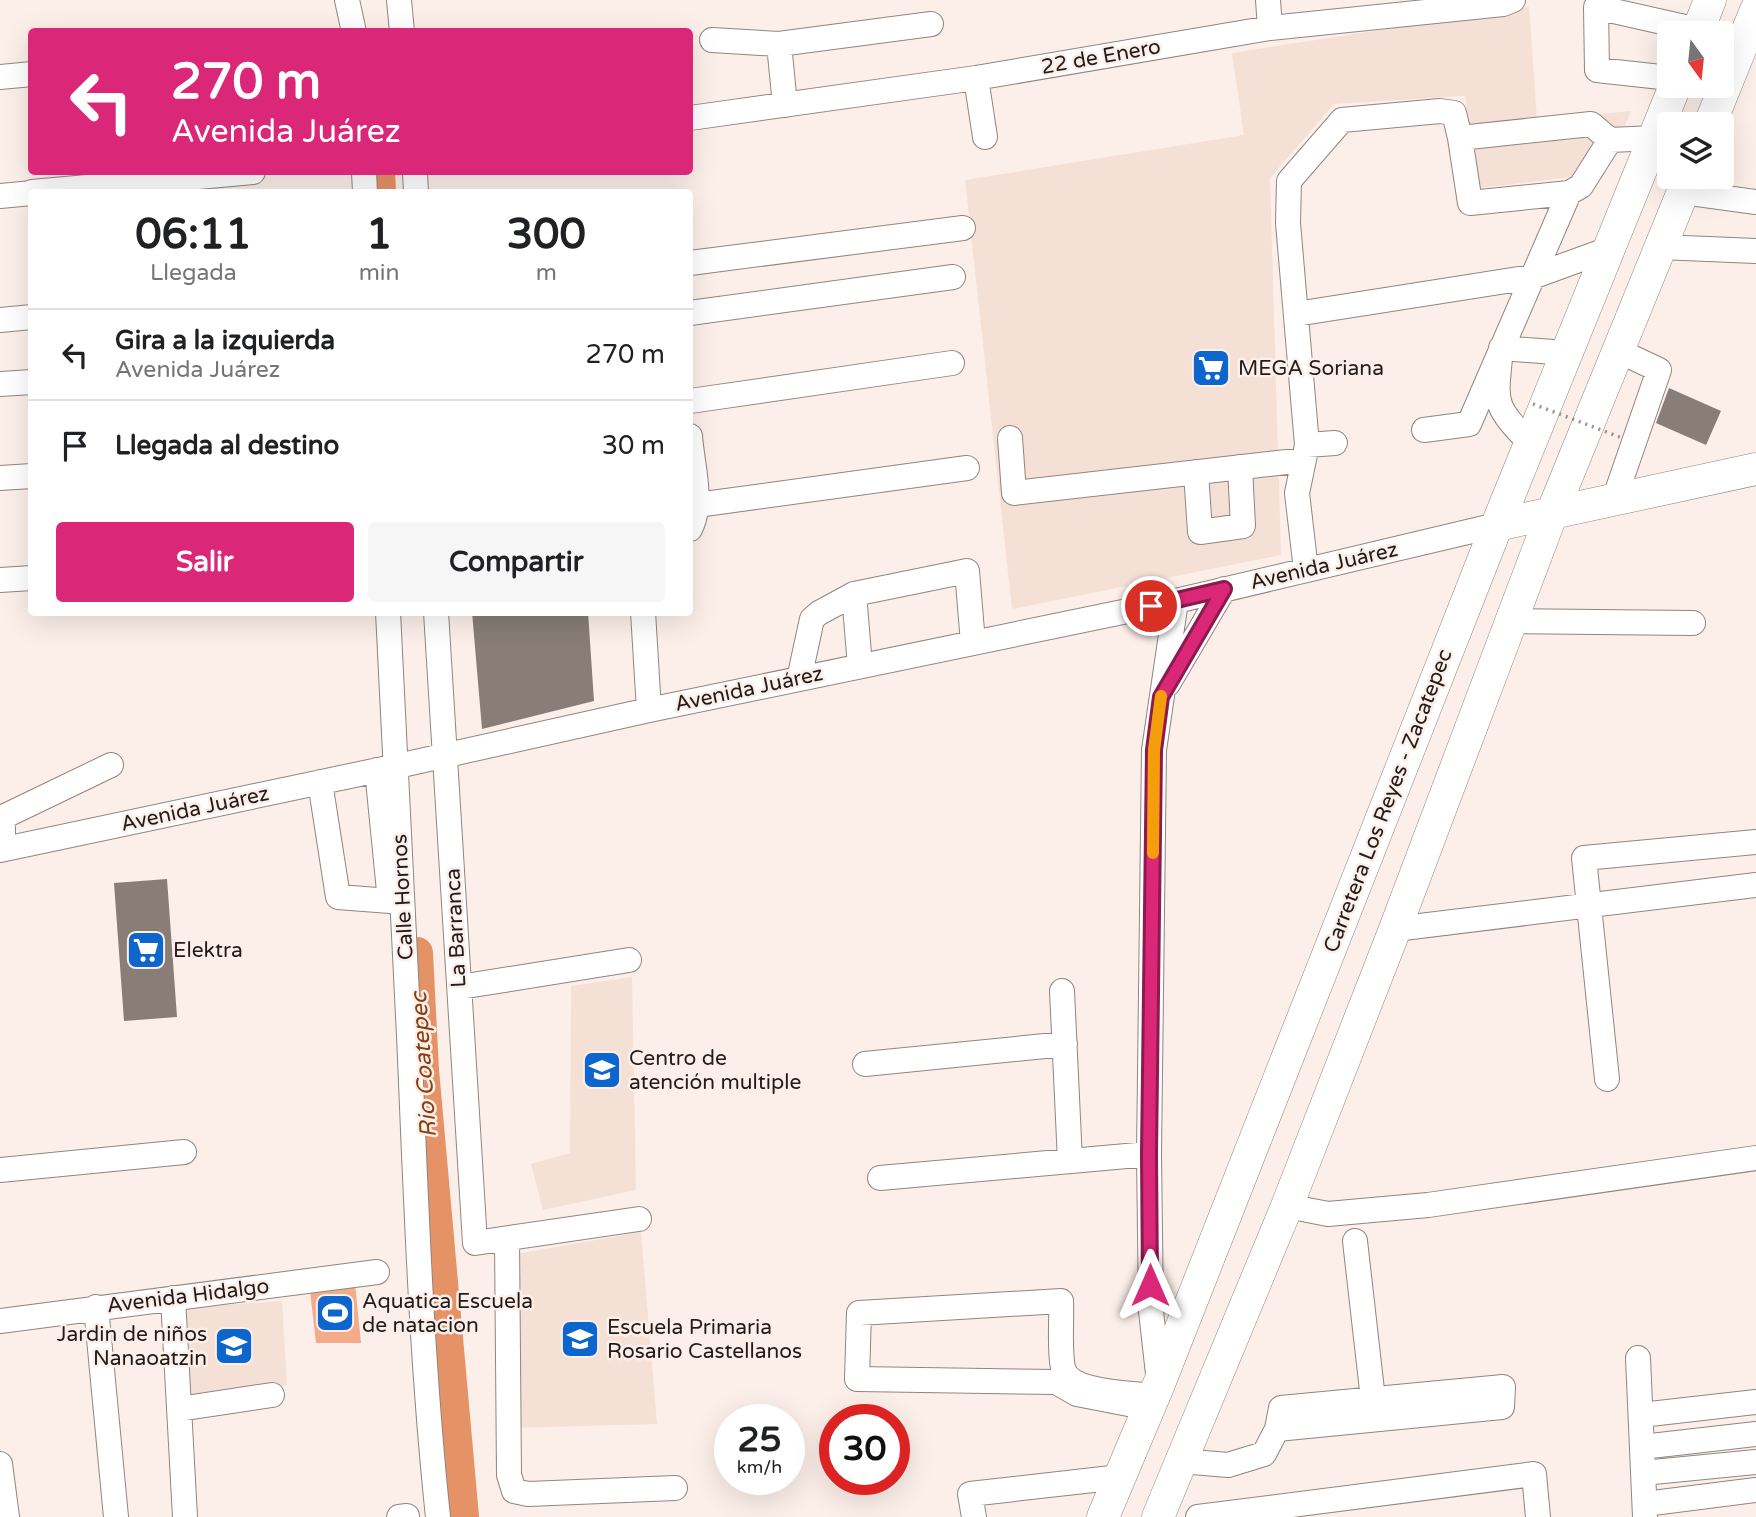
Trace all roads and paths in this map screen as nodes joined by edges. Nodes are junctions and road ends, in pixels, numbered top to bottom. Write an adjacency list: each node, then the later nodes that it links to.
1 (347, 0): 10 (street)
2 (399, 0): 11 (street)
3 (1268, 0): 12 (street)
4 (1513, 0): 12 (street, 22 de Enero)
5 (1710, 0): 7 (main road)
6 (1756, 10): 21 (main road)
7 (1702, 21)
8 (1657, 22): 17 (street)
9 (931, 24): 14 (street)
10 (353, 28)
11 (402, 28)
12 (1270, 28): 18 (street, 22 de Enero)
13 (712, 40): 14 (street)
14 (779, 44): 20 (street)
15 (28, 74): 16 (street)
16 (0, 77)
17 (1657, 77)
18 (976, 78): 20 (street, 22 de Enero); 23 (street)
19 (1670, 98): 25 (main road, Carretera Los Reyes - Zacatepec)
20 (785, 105): 22 (street, 22 de Enero)
21 (1715, 112)
22 (693, 118)
23 (985, 137)
24 (1460, 138): 26 (street); 32 (street); 43 (street)
25 (1654, 138): 26 (street); 37 (main road, Carretera Los Reyes - Zacatepec)
26 (1610, 139): 32 (street)
27 (220, 175): 28 (street)
28 (65, 189)
29 (1684, 189): 36 (main road)
30 (1702, 189): 34 (street)
31 (28, 192): 33 (street)
32 (1569, 193): 41 (street)
33 (0, 195)
34 (1756, 202)
35 (963, 228): 39 (street)
36 (1660, 247): 38 (street); 47 (main road)
37 (1609, 248): 41 (street); 48 (main road, Carretera Los Reyes - Zacatepec)
38 (1756, 251)
39 (693, 263)
40 (953, 277): 42 (street)
41 (1532, 277): 43 (street); 46 (street)
42 (693, 313)
43 (1296, 314): 59 (street)
44 (28, 317): 45 (street)
45 (0, 320)
46 (1501, 348): 48 (street); 54 (street); 58 (street)
47 (1619, 351): 67 (street); 69 (main road)
48 (1567, 352): 58 (main road, Carretera Los Reyes - Zacatepec)
49 (952, 363): 52 (street)
50 (28, 382): 51 (street)
51 (0, 384)
52 (693, 401)
53 (1533, 404): 56 (path, bridge)
54 (1424, 430)
55 (1010, 438): 64 (street)
56 (1622, 438)
57 (1335, 443): 59 (street)
58 (1530, 443): 71 (main road, Carretera Los Reyes - Zacatepec)
59 (1305, 453): 61 (street); 72 (street)
60 (967, 467): 68 (street)
61 (1240, 467): 64 (street); 64 (street)
62 (1756, 469): 67 (main road)
63 (693, 470): 68 (street)
64 (1196, 472)
65 (28, 476): 66 (street)
66 (0, 478)
67 (1614, 500): 69 (main road)
68 (696, 505): 70 (street)
69 (1552, 513): 71 (main road); 81 (main road)
70 (693, 523)
71 (1497, 524): 72 (street, Avenida Juárez); 119 (main road, Carretera Los Reyes - Zacatepec)
72 (1306, 570): 75 (street, Avenida Juárez)
73 (28, 578): 74 (street)
74 (0, 580)
75 (1224, 589): 77 (street, Avenida Juárez); 86 (street)
76 (855, 594): 83 (street); 84 (street); 85 (street)
77 (1177, 601): 83 (street, Avenida Juárez); 86 (street)
78 (388, 616): 90 (street, Calle Hornos)
79 (436, 616): 88 (street, La Barranca)
80 (643, 616): 87 (street)
81 (1511, 621): 82 (street); 96 (main road)
82 (1693, 624)
83 (973, 643): 84 (street, Avenida Juárez)
84 (860, 666): 85 (street, Avenida Juárez)
85 (799, 679): 87 (street, Avenida Juárez)
86 (1161, 697): 104 (street)
87 (649, 710): 88 (street, Avenida Juárez)
88 (437, 757): 90 (street, Avenida Juárez); 98 (street, La Barranca)
89 (111, 765): 93 (street)
90 (392, 767): 91 (street, Avenida Juárez); 91 (street); 139 (street, Calle Hornos)
91 (320, 782): 93 (street, Avenida Juárez)
92 (1756, 842): 95 (street)
93 (1, 849)
94 (1756, 885): 95 (street)
95 (1587, 905): 96 (street); 102 (street)
96 (1395, 929): 109 (main road)
97 (629, 960): 98 (street)
98 (460, 987): 111 (street, La Barranca)
99 (1062, 991): 100 (street)
100 (1065, 1044): 101 (street); 106 (street)
101 (865, 1064)
102 (1607, 1079)
103 (184, 1152): 107 (street)
104 (1149, 1154): 106 (street); 119 (street)
105 (1756, 1158): 109 (street)
106 (1070, 1161): 108 (street)
107 (0, 1170)
108 (880, 1178)
109 (1287, 1206): 127 (main road)
110 (639, 1219): 111 (street)
111 (507, 1239): 132 (street)
112 (1355, 1241): 120 (street)
113 (377, 1272): 114 (street, Avenida Hidalgo)
114 (173, 1298): 115 (street, Avenida Hidalgo); 122 (street)
115 (96, 1307): 116 (street, Avenida Hidalgo); 137 (street)
116 (0, 1321)
117 (1638, 1358): 123 (street)
118 (272, 1395): 122 (street)
119 (1154, 1396): 119 (street); 131 (main road, Carretera Los Reyes - Zacatepec)
120 (1373, 1399): 124 (street); 124 (street)
121 (1756, 1402): 123 (street)
122 (179, 1409): 138 (street)
123 (1641, 1415): 126 (street)
124 (1277, 1429): 127 (street)
125 (1756, 1434): 126 (street)
126 (1642, 1447): 130 (street)
127 (1181, 1461): 142 (main road)
128 (1756, 1462): 130 (street)
129 (0, 1464): 136 (street)
130 (1643, 1473): 134 (street)
131 (1120, 1477): 140 (street); 141 (main road, Carretera Los Reyes - Zacatepec)
132 (675, 1488)
133 (1756, 1490): 134 (street)
134 (1645, 1511)
135 (1273, 1512): 143 (street); 144 (street)
136 (7, 1517)
137 (116, 1517)
138 (185, 1517)
139 (438, 1517)
140 (974, 1517)
141 (1103, 1517)
142 (1158, 1517)
143 (1198, 1517)
144 (1538, 1517)

